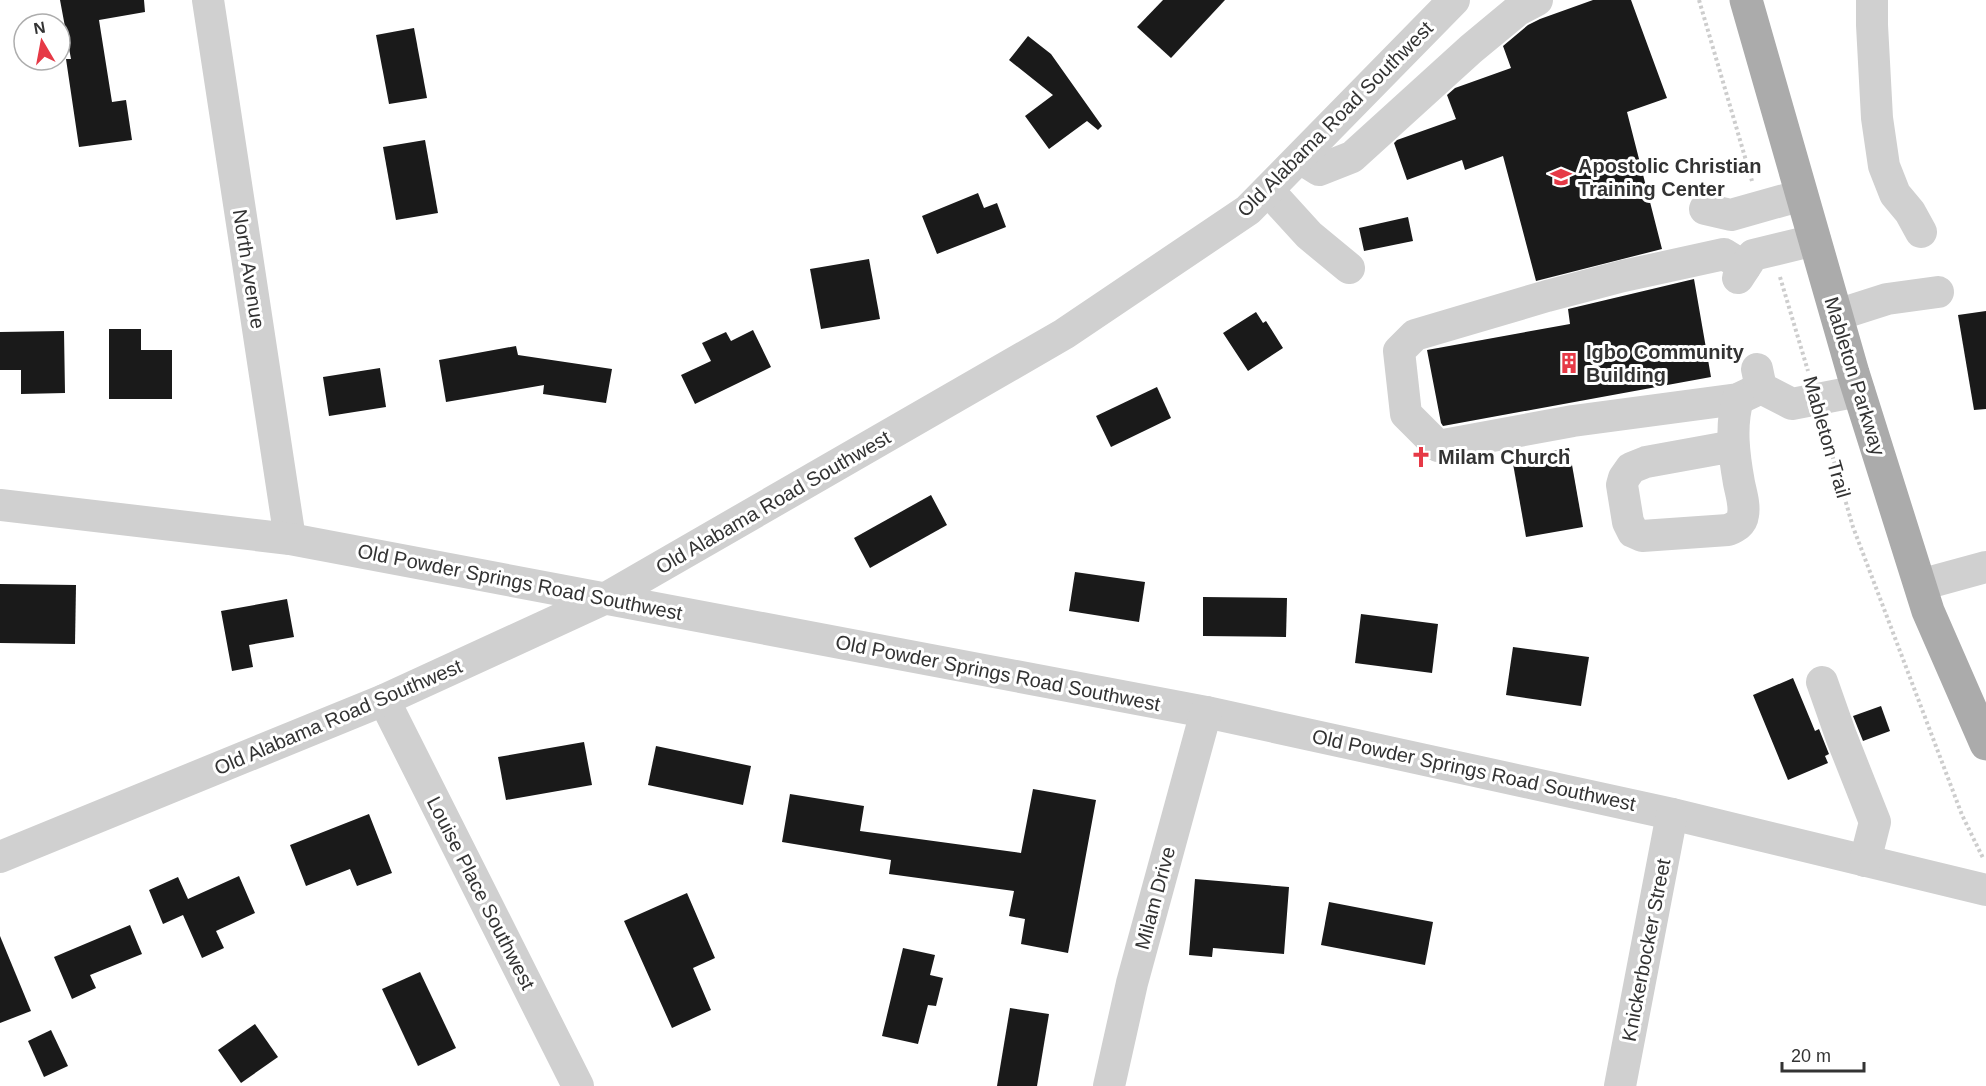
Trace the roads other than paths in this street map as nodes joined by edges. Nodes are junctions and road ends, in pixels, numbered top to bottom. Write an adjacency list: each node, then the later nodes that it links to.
1 (208, 0): 19 (street, North Avenue)
2 (1537, 0): 6 (street)
3 (1746, 0): 8 (main road, Mableton Parkway)
4 (1872, 0): 10 (street)
5 (1447, 3): 6 (street, Old Alabama Road Southwest)
6 (1300, 158): 7 (street, Old Alabama Road Southwest)
7 (1268, 190): 12 (street); 22 (street, Old Alabama Road Southwest)
8 (1802, 195): 9 (street); 11 (main road, Mableton Parkway)
9 (1705, 209)
10 (1921, 232)
11 (1815, 240): 14 (main road, Mableton Parkway); 15 (street)
12 (1349, 268)
13 (1938, 292): 14 (street)
14 (1837, 315): 16 (main road, Mableton Parkway)
15 (1752, 385): 16 (street); 17 (street)
16 (1859, 392): 21 (main road, Mableton Parkway)
17 (1734, 446)
18 (0, 505): 19 (street, Old Powder Springs Road Southwest)
19 (290, 539): 22 (street, Old Powder Springs Road Southwest)
20 (1986, 567): 21 (street)
21 (1920, 585): 26 (main road, Mableton Parkway)
22 (606, 598): 24 (street, Old Alabama Road Southwest); 25 (street, Old Powder Springs Road Southwest)
23 (1822, 682): 29 (street)
24 (384, 700): 28 (street, Old Alabama Road Southwest); 31 (street, Louise Place Southwest)
25 (1206, 712): 27 (street, Old Powder Springs Road Southwest); 32 (street, Milam Drive)
26 (1986, 744)
27 (1672, 814): 29 (street, Old Powder Springs Road Southwest); 33 (street, Knickerbocker Street)
28 (0, 857)
29 (1865, 861): 30 (street, Old Powder Springs Road Southwest)
30 (1986, 890)
31 (579, 1086)
32 (1108, 1086)
33 (1620, 1086)

